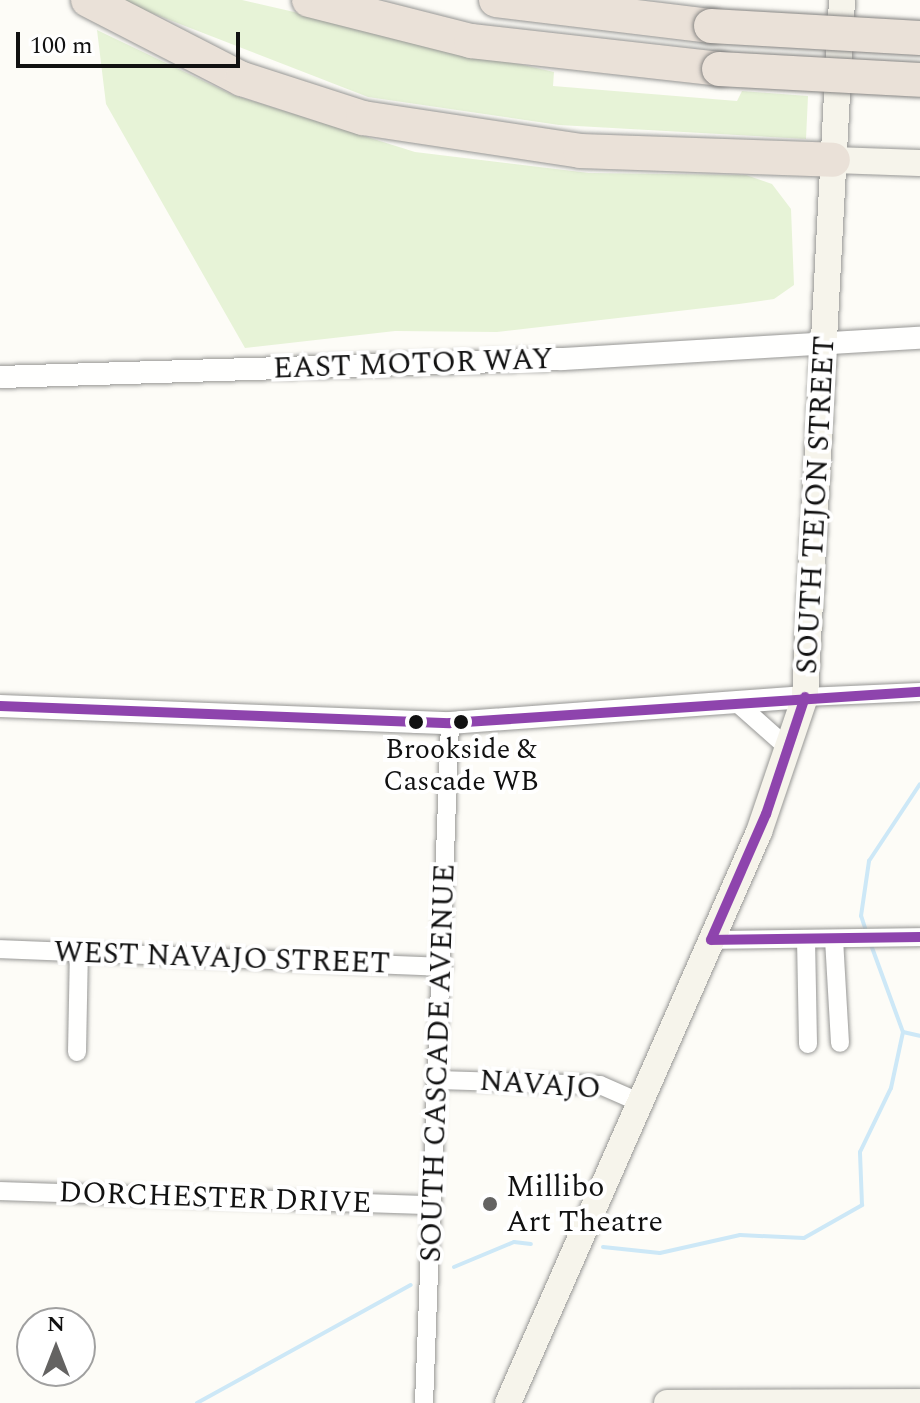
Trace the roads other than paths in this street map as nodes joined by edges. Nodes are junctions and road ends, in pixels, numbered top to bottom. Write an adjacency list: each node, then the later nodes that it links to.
1 (88, 0): 7 (highway)
2 (309, 0): 6 (highway, bridge)
3 (496, 0): 5 (highway, bridge)
4 (842, 0): 7 (main road, SOUTH TEJON STREET)
5 (920, 38)
6 (920, 80)
7 (833, 160): 8 (main road); 10 (main road, SOUTH TEJON STREET)
8 (920, 163)
9 (920, 338): 10 (street, EAST MOTOR WAY)
10 (825, 340): 11 (street, EAST MOTOR WAY); 13 (main road, SOUTH TEJON STREET)
11 (0, 377)
12 (918, 690): 13 (street)
13 (805, 697): 14 (street); 17 (main road, SOUTH TEJON STREET)
14 (735, 701): 16 (street); 17 (street)
15 (0, 706): 16 (street)
16 (450, 723): 24 (street, SOUTH CASCADE AVENUE)
17 (788, 748): 21 (main road, SOUTH TEJON STREET)
18 (920, 937): 20 (street)
19 (806, 939): 20 (street); 21 (street); 26 (street)
20 (834, 939): 25 (street)
21 (711, 940): 29 (main road, SOUTH TEJON STREET)
22 (0, 949): 23 (street, WEST NAVAJO STREET)
23 (79, 952): 24 (street, WEST NAVAJO STREET); 27 (street)
24 (443, 967): 28 (street, SOUTH CASCADE AVENUE)
25 (840, 1043)
26 (808, 1044)
27 (77, 1052)
28 (438, 1080): 29 (street, NAVAJO); 31 (street, SOUTH CASCADE AVENUE)
29 (639, 1102): 32 (main road, SOUTH TEJON STREET)
30 (0, 1191): 31 (street, DORCHESTER DRIVE)
31 (431, 1205): 34 (street, SOUTH CASCADE AVENUE)
32 (508, 1397)
33 (916, 1402): 35 (main road)
34 (424, 1403)
35 (667, 1403)

